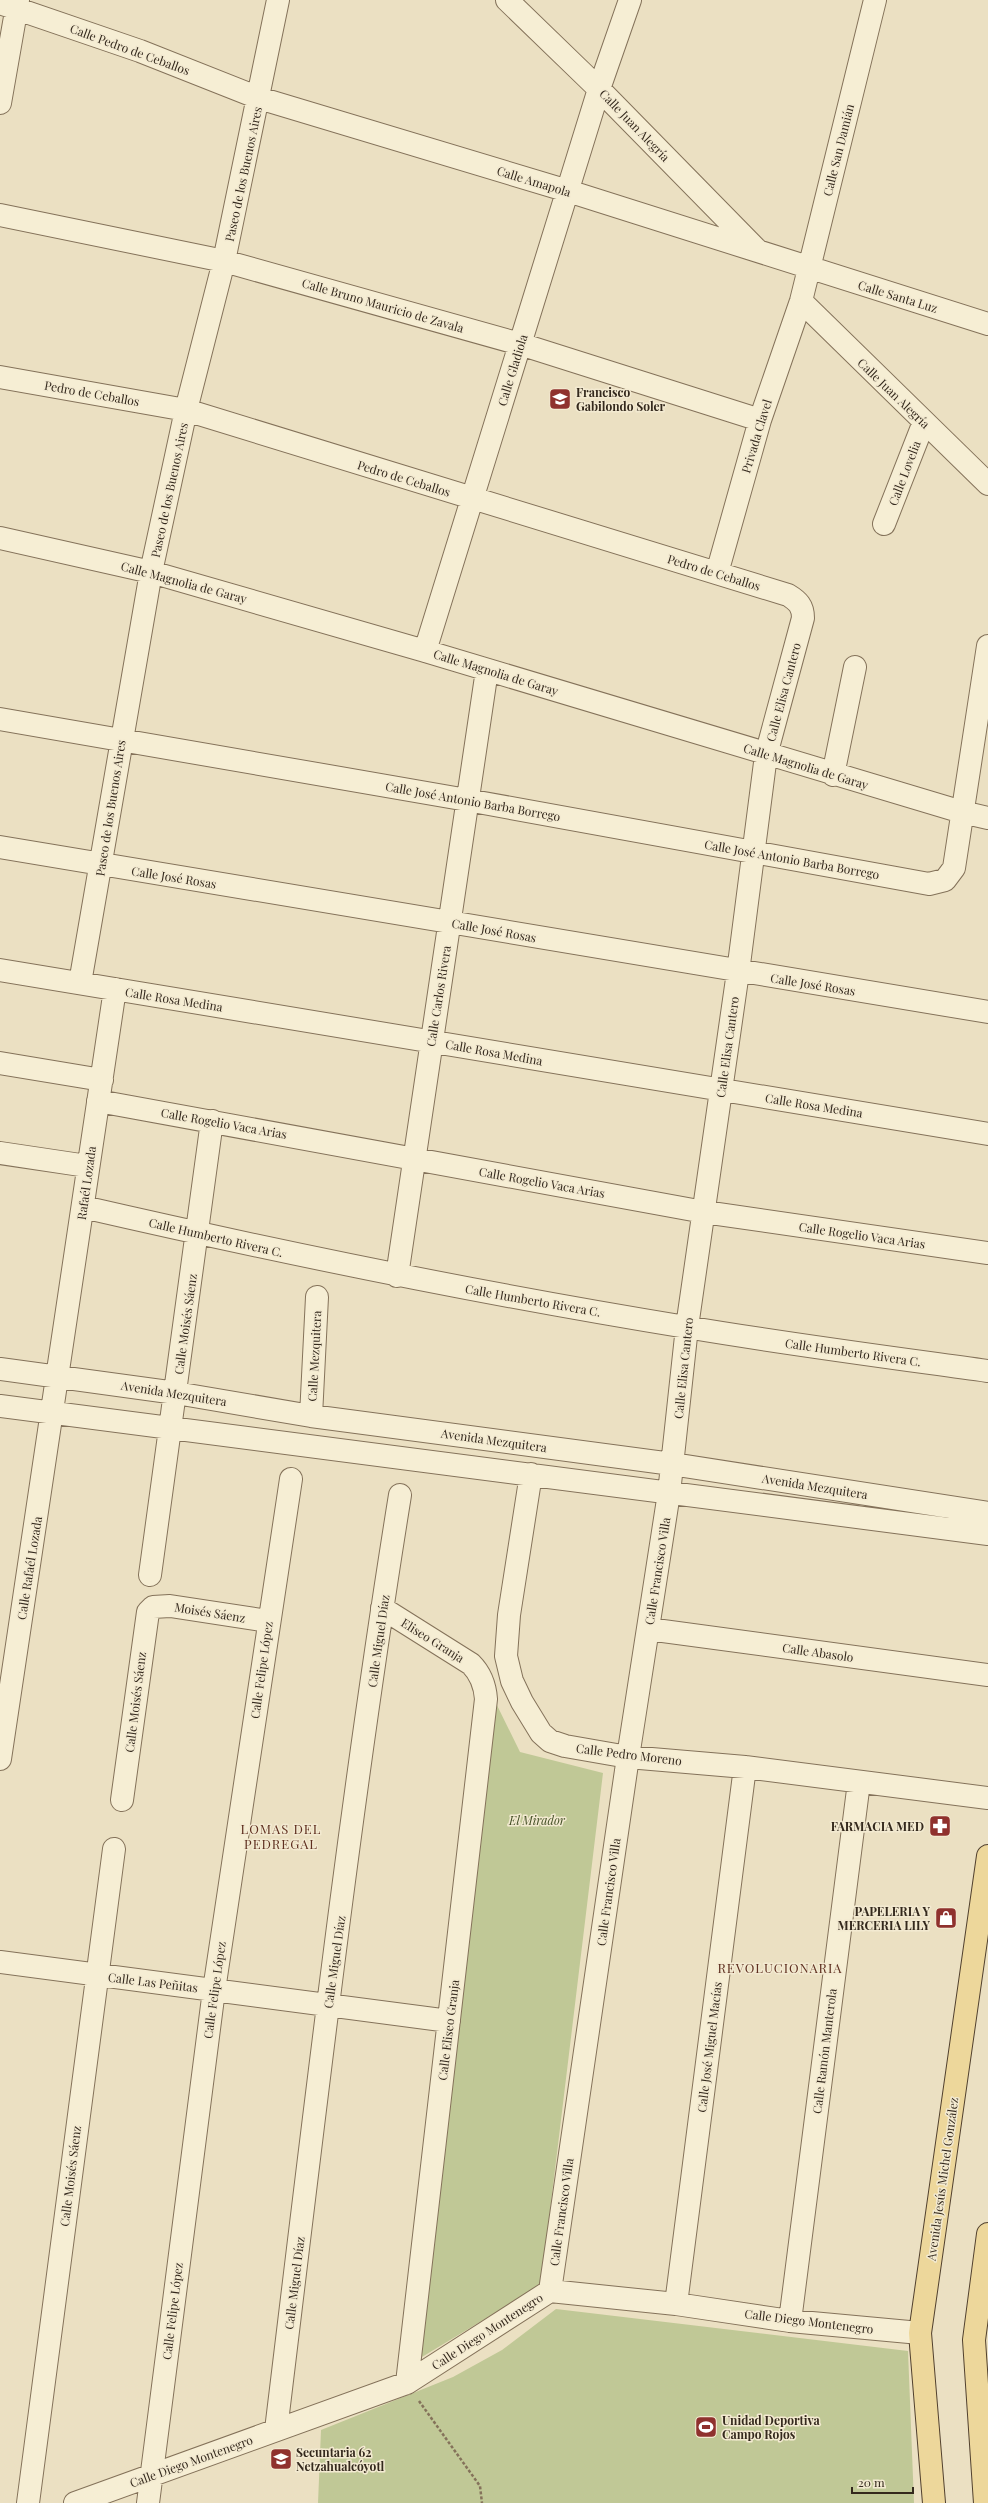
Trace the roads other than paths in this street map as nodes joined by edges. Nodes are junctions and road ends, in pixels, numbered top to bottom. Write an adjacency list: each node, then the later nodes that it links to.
1 (278, 0): 7 (street, Paseo de los Buenos Aires)
2 (507, 0): 6 (street, Calle Juan Alegría)
3 (630, 0): 6 (street, Calle Gladiola)
4 (875, 0): 13 (street, Calle San Damián)
5 (11, 4): 7 (street, Calle Pedro de Ceballos); 8 (street)
6 (599, 89): 9 (street, Calle Gladiola); 11 (street, Calle Juan Alegría)
7 (259, 98): 9 (street, Calle Amapola); 12 (street, Paseo de los Buenos Aires)
8 (0, 103)
9 (568, 191): 11 (street, Calle Amapola); 16 (street, Calle Gladiola)
10 (0, 215): 12 (street, Calle Bruno Mauricio de Zavala)
11 (760, 253): 13 (street, Calle Amapola)
12 (224, 261): 16 (street, Calle Bruno Mauricio de Zavala); 18 (street, Paseo de los Buenos Aires)
13 (808, 268): 14 (street, Calle San Damián); 15 (street, Calle Santa Luz)
14 (801, 301): 19 (street, Privada Clavel); 20 (street, Calle Juan Alegría)
15 (988, 324)
16 (520, 344): 19 (street, Calle Bruno Mauricio de Zavala); 22 (street, Calle Gladiola)
17 (0, 377): 18 (street, Pedro de Ceballos)
18 (186, 410): 22 (street, Pedro de Ceballos); 25 (street, Paseo de los Buenos Aires)
19 (760, 420): 26 (street, Privada Clavel)
20 (924, 422): 21 (street, Calle Juan Alegría); 23 (street, Calle Lovelia)
21 (988, 484)
22 (472, 500): 26 (street, Pedro de Ceballos); 29 (street, Calle Gladiola)
23 (884, 524)
24 (0, 538): 25 (street, Calle Magnolia de Garay)
25 (151, 572): 29 (street, Calle Magnolia de Garay); 33 (street, Paseo de los Buenos Aires)
26 (717, 573): 27 (street, Pedro de Ceballos)
27 (801, 604): 34 (street, Calle Elisa Cantero)
28 (988, 646): 37 (street)
29 (425, 651): 31 (street, Calle Magnolia de Garay)
30 (855, 667): 35 (street)
31 (487, 670): 34 (street, Calle Magnolia de Garay); 36 (street, Calle Carlos Rivera)
32 (0, 719): 33 (street, Calle José Antonio Barba Borrego)
33 (121, 740): 36 (street, Calle José Antonio Barba Borrego); 41 (street, Paseo de los Buenos Aires)
34 (766, 754): 35 (street, Calle Magnolia de Garay); 40 (street, Calle Elisa Cantero)
35 (833, 775): 37 (street, Calle Magnolia de Garay)
36 (467, 800): 40 (street, Calle José Antonio Barba Borrego); 42 (street, Calle Carlos Rivera)
37 (962, 812): 38 (street, Calle Magnolia de Garay); 40 (street, Calle José Antonio Barba Borrego)
38 (988, 818)
39 (0, 847): 41 (street, Calle José Rosas)
40 (754, 853): 44 (street, Calle Elisa Cantero)
41 (101, 865): 42 (street, Calle José Rosas); 45 (street, Paseo de los Buenos Aires)
42 (450, 922): 44 (street, Calle José Rosas); 48 (street, Calle Carlos Rivera)
43 (0, 970): 45 (street, Calle Rosa Medina)
44 (738, 972): 47 (street, Calle José Rosas); 51 (street, Calle Elisa Cantero)
45 (80, 984): 46 (street, Calle Rosa Medina)
46 (115, 989): 48 (street, Calle Rosa Medina); 50 (street, Rafaél Lozada)
47 (988, 1012)
48 (432, 1041): 51 (street, Calle Rosa Medina); 55 (street, Calle Carlos Rivera)
49 (0, 1063): 50 (street, Calle Rogelio Vaca Arias)
50 (100, 1090): 52 (street, Calle Rogelio Vaca Arias); 56 (street, Rafaél Lozada)
51 (721, 1090): 53 (street, Calle Rosa Medina); 58 (street, Calle Elisa Cantero)
52 (212, 1121): 55 (street, Calle Rogelio Vaca Arias); 59 (street, Calle Moisés Sáenz)
53 (988, 1134)
54 (0, 1153): 56 (street)
55 (414, 1159): 58 (street, Calle Rogelio Vaca Arias); 61 (street, Calle Carlos Rivera)
56 (87, 1166): 57 (street, Rafaél Lozada)
57 (83, 1206): 59 (street, Calle Humberto Rivera C.); 66 (street, Rafaél Lozada)
58 (704, 1212): 60 (street, Calle Rogelio Vaca Arias); 63 (street, Calle Elisa Cantero)
59 (197, 1233): 61 (street, Calle Humberto Rivera C.); 67 (street, Calle Moisés Sáenz)
60 (988, 1253)
61 (397, 1276): 63 (street, Calle Humberto Rivera C.)
62 (317, 1297): 70 (street, Calle Mezquitera)
63 (687, 1327): 65 (street, Calle Humberto Rivera C.); 72 (street, Calle Elisa Cantero)
64 (0, 1369): 66 (street, Avenida Mezquitera)
65 (988, 1371)
66 (57, 1377): 67 (street, Avenida Mezquitera); 69 (street, Calle Rafaél Lozada)
67 (176, 1393): 70 (street, Avenida Mezquitera); 71 (street, Calle Moisés Sáenz)
68 (0, 1406): 69 (street, Avenida Mezquitera)
69 (52, 1413): 71 (street, Avenida Mezquitera); 87 (street, Calle Rafaél Lozada)
70 (311, 1416): 72 (street, Avenida Mezquitera)
71 (171, 1428): 73 (street, Avenida Mezquitera); 79 (street, Calle Moisés Sáenz)
72 (672, 1464): 75 (street, Calle Elisa Cantero); 77 (street, Avenida Mezquitera)
73 (531, 1474): 75 (street, Avenida Mezquitera); 86 (street, Calle Pedro Moreno)
74 (291, 1479): 82 (street, Calle Felipe López)
75 (669, 1493): 78 (street, Avenida Mezquitera); 83 (street, Calle Francisco Villa)
76 (400, 1495): 81 (street, Calle Miguel Díaz)
77 (988, 1513)
78 (988, 1534)
79 (150, 1575)
80 (153, 1607): 82 (street, Moisés Sáenz); 91 (street, Calle Moisés Sáenz)
81 (382, 1608): 85 (street, Eliseo Granja); 97 (street, Calle Miguel Díaz)
82 (268, 1621): 96 (street, Calle Felipe López)
83 (648, 1629): 84 (street, Calle Abasolo); 86 (street, Calle Francisco Villa)
84 (988, 1675)
85 (481, 1677): 98 (street, Calle Eliseo Granja)
86 (628, 1757): 88 (street, Calle Pedro Moreno); 100 (street, Calle Francisco Villa)
87 (0, 1759)
88 (745, 1767): 89 (street, Calle Pedro Moreno); 101 (street, Calle José Miguel Macías)
89 (859, 1782): 90 (street, Calle Pedro Moreno); 102 (street, Calle Ramón Manterola)
90 (988, 1798)
91 (122, 1800)
92 (114, 1849): 95 (street, Calle Moisés Sáenz)
93 (988, 1856): 103 (main road, Avenida Jesús Michel González)
94 (0, 1962): 95 (street, Calle Las Peñitas)
95 (96, 1975): 96 (street, Calle Las Peñitas); 108 (street, Calle Moisés Sáenz)
96 (214, 1990): 97 (street, Calle Las Peñitas); 107 (street, Calle Felipe López)
97 (328, 2005): 98 (street, Calle Las Peñitas); 106 (street, Calle Miguel Díaz)
98 (449, 2021): 105 (street, Calle Eliseo Granja)
99 (988, 2234): 104 (main road)
100 (550, 2291): 101 (street, Calle Diego Montenegro); 105 (street, Calle Diego Montenegro)
101 (676, 2304): 102 (street, Calle Diego Montenegro)
102 (790, 2321): 103 (street, Calle Diego Montenegro)
103 (920, 2334): 111 (main road, Avenida Jesús Michel González)
104 (981, 2341): 112 (main road)
105 (407, 2383): 106 (street, Calle Diego Montenegro)
106 (276, 2430): 107 (street, Calle Diego Montenegro)
107 (150, 2476): 109 (street, Calle Diego Montenegro); 110 (street, Calle Felipe López)
108 (28, 2503)
109 (75, 2503)
110 (148, 2503)
111 (934, 2503)
112 (985, 2503)

